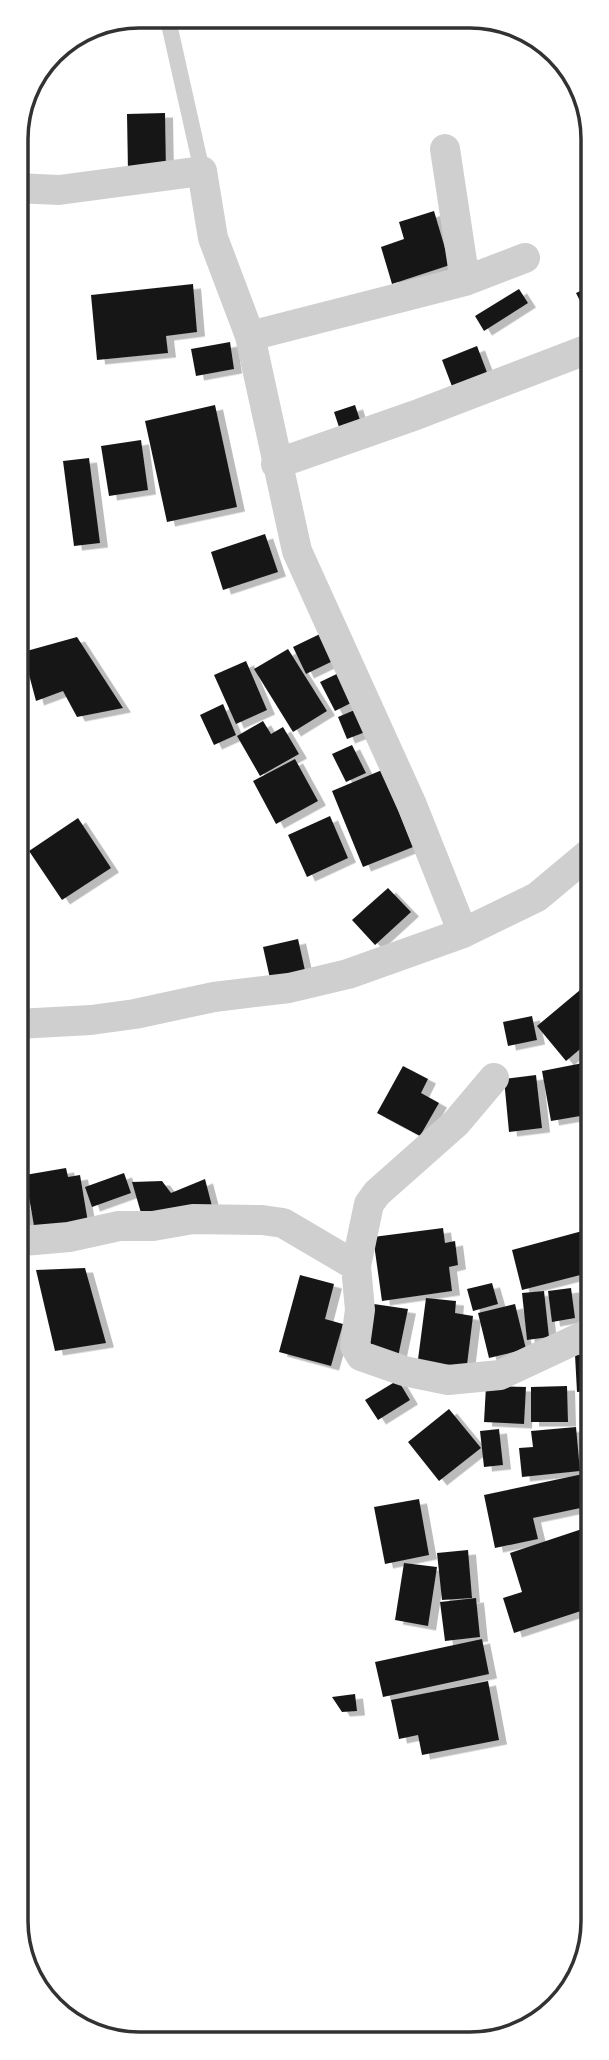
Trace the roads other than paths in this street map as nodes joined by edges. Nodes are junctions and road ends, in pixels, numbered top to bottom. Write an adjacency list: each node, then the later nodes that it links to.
1 (170, 28): 3 (lane)
2 (445, 149): 6 (street)
3 (202, 171): 4 (street); 7 (street)
4 (28, 189)
5 (526, 258): 6 (street)
6 (465, 281): 7 (street)
7 (250, 337): 9 (street)
8 (581, 352): 9 (street)
9 (276, 464): 11 (street)
10 (581, 860): 11 (street)
11 (463, 933): 12 (street)
12 (28, 1023)
13 (494, 1079): 15 (street)
14 (28, 1239): 15 (street)
15 (356, 1266): 16 (street)
16 (581, 1337)

